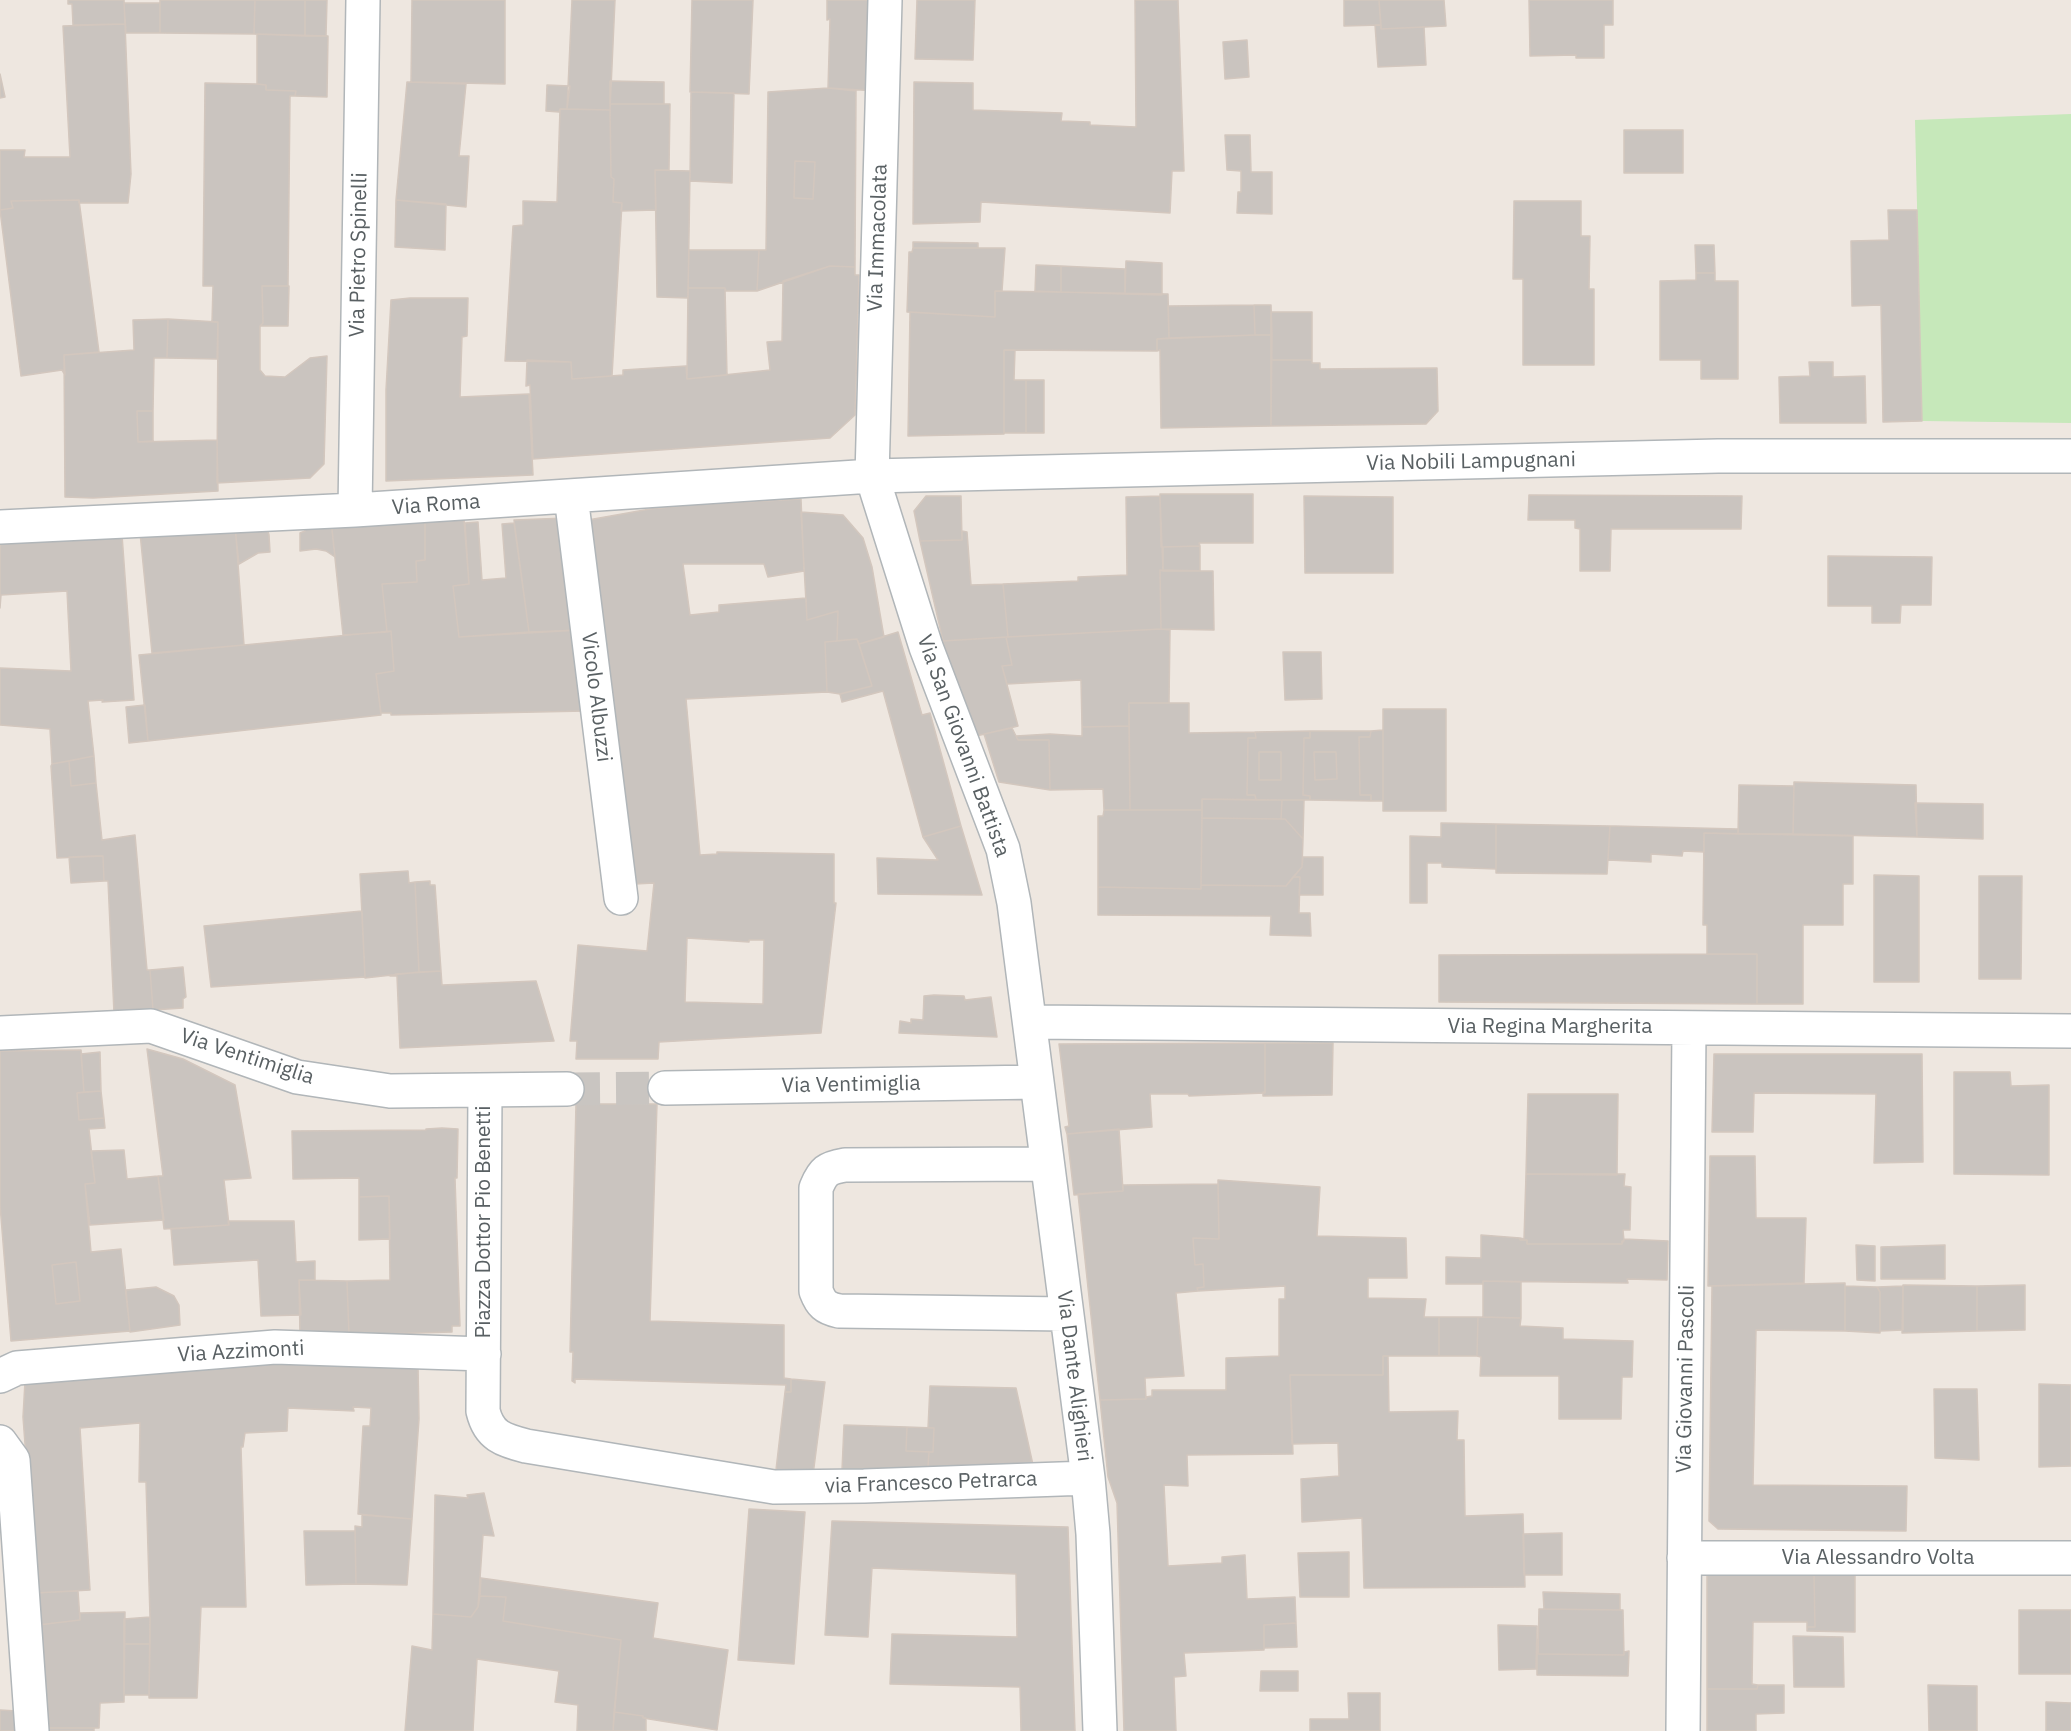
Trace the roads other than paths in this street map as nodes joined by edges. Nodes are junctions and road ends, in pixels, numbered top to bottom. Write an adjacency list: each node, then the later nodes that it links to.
1 (363, 0): 6 (street, Via Pietro Spinelli)
2 (885, 0): 4 (street, Via Immacolata)
3 (2071, 456): 4 (street, Via Nobili Lampugnani)
4 (872, 476): 5 (street, Via Roma); 9 (street, Via San Giovanni Battista)
5 (571, 496): 6 (street, Via Roma); 8 (street, Vicolo Albuzzi)
6 (355, 510): 7 (street, Via Roma)
7 (0, 527)
8 (621, 898)
9 (1029, 1022): 10 (street, Via Regina Margherita); 13 (street, Via Dante Alighieri)
10 (1689, 1028): 11 (street, Via Regina Margherita); 24 (street, Via Giovanni Pascoli)
11 (2071, 1031)
12 (0, 1033): 16 (street, Via Ventimiglia)
13 (1037, 1082): 14 (street, Via Ventimiglia); 17 (street, Via Dante Alighieri)
14 (665, 1088)
15 (567, 1089): 16 (street, Via Ventimiglia)
16 (484, 1090): 19 (street, Piazza Dottor Pio Benetti)
17 (1047, 1164): 18 (street, Via Dante Alighieri); 18 (street)
18 (1066, 1314): 22 (street, Via Dante Alighieri)
19 (484, 1354): 20 (street, Via Azzimonti); 23 (street, Piazza Dottor Pio Benetti)
20 (0, 1376)
21 (0, 1442): 26 (street)
22 (1088, 1478): 23 (street, via Francesco Petrarca); 27 (street, Via Dante Alighieri)
23 (774, 1487)
24 (1684, 1558): 25 (street, Via Alessandro Volta); 28 (street, Via Giovanni Pascoli)
25 (2071, 1558)
26 (32, 1731)
27 (1100, 1731)
28 (1683, 1731)

